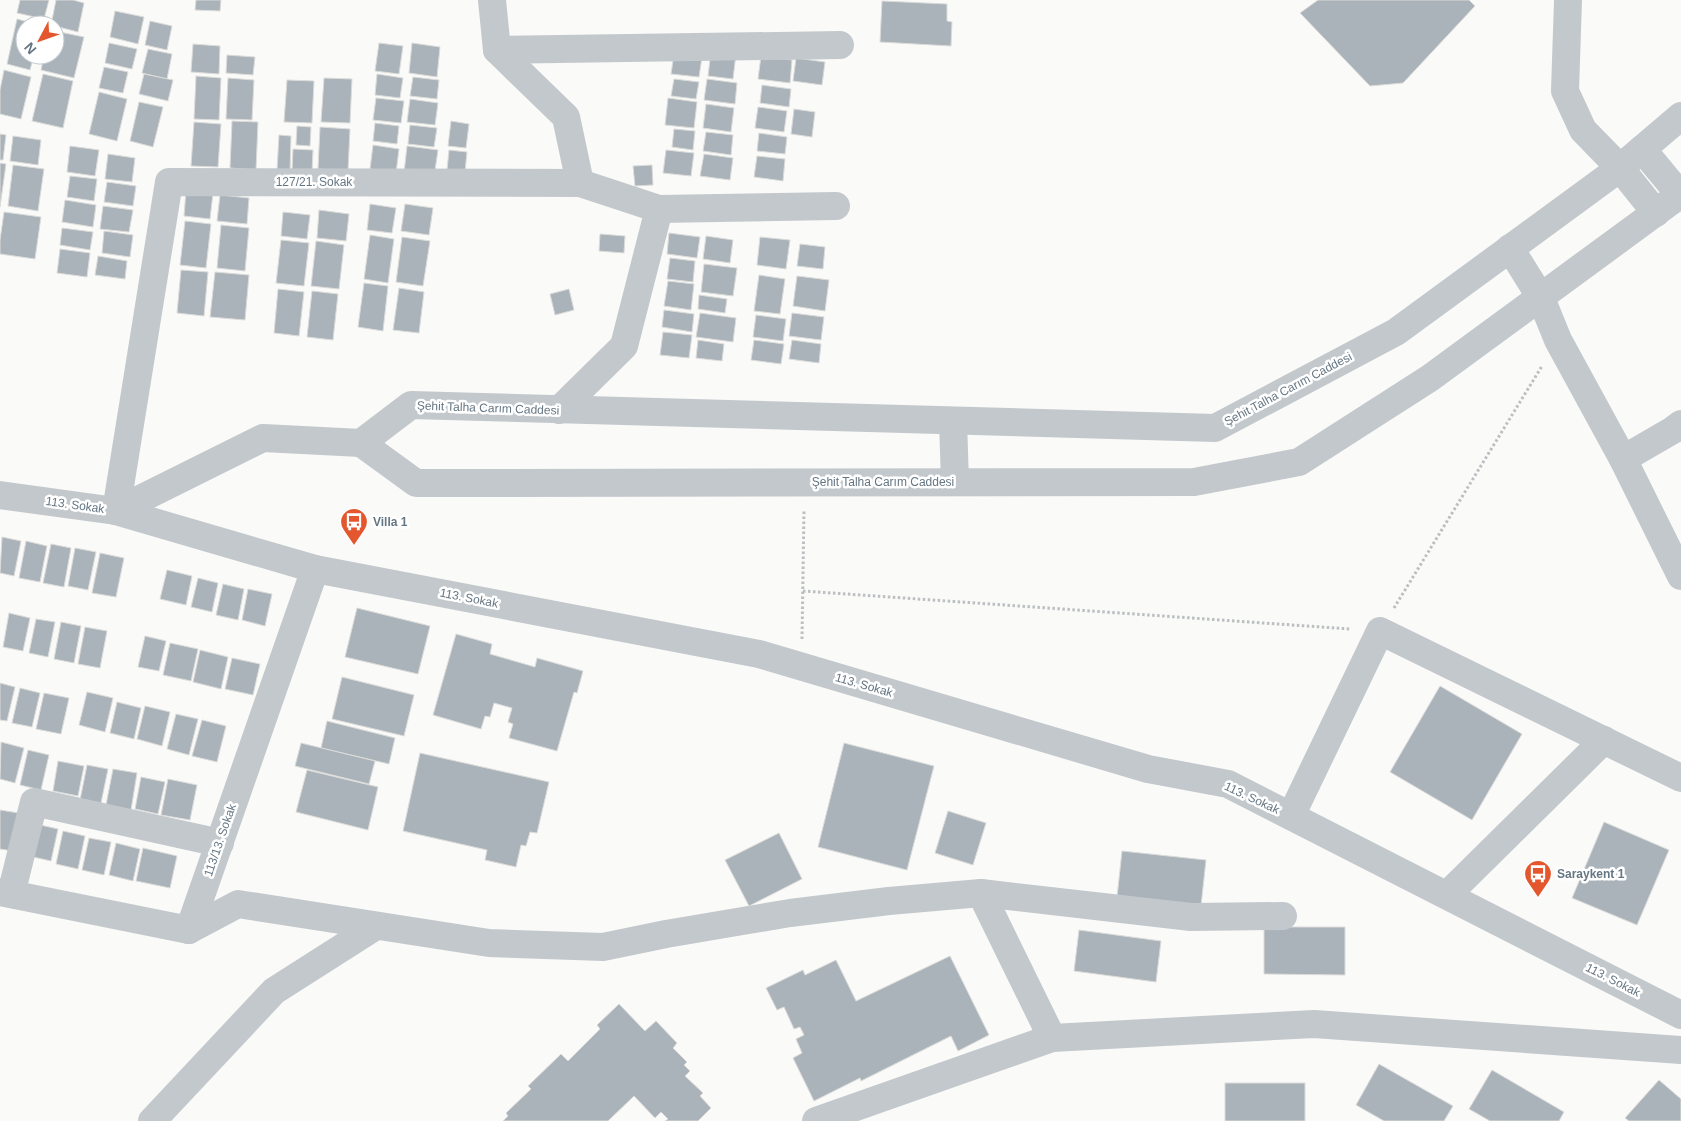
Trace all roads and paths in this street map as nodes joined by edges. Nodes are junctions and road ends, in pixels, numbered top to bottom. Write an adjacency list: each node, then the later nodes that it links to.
1 (492, 0): 4 (street)
2 (1568, 0): 7 (street)
3 (840, 45): 4 (street)
4 (497, 50): 8 (street)
5 (1681, 116): 6 (street, Şehit Talha Carım Caddesi)
6 (1642, 149): 7 (street, Şehit Talha Carım Caddesi); 9 (street)
7 (1620, 168): 12 (street); 13 (street, Şehit Talha Carım Caddesi)
8 (580, 183): 11 (street); 24 (street, 127/21. Sokak)
9 (1681, 195): 12 (street, Şehit Talha Carım Caddesi)
10 (836, 206): 11 (street)
11 (659, 209): 16 (street)
12 (1656, 213): 14 (street, Şehit Talha Carım Caddesi)
13 (1510, 248): 14 (street); 17 (street, Şehit Talha Carım Caddesi)
14 (1541, 298): 15 (street); 22 (street, Şehit Talha Carım Caddesi)
15 (1558, 340): 20 (street); 28 (path)
16 (559, 410): 17 (street, Şehit Talha Carım Caddesi); 19 (street, Şehit Talha Carım Caddesi)
17 (953, 421): 22 (street)
18 (1681, 424): 20 (street)
19 (361, 443): 21 (street, Şehit Talha Carım Caddesi); 24 (street)
20 (1623, 459): 26 (street)
21 (804, 482): 22 (street, Şehit Talha Carım Caddesi); 27 (path)
22 (955, 482)
23 (0, 495): 24 (street, 113. Sokak)
24 (116, 511): 25 (street, 113. Sokak)
25 (316, 568): 29 (street, 113. Sokak); 33 (street, 113/13. Sokak)
26 (1681, 576)
27 (803, 591): 28 (path); 29 (path)
28 (1380, 631): 30 (street); 32 (street)
29 (802, 667): 32 (street, 113. Sokak)
30 (1604, 740): 31 (street); 36 (street)
31 (1681, 778)
32 (1291, 816): 36 (street, 113. Sokak)
33 (220, 843): 34 (street); 39 (street, 113/13. Sokak)
34 (5, 893): 39 (street)
35 (981, 893): 37 (street); 38 (street); 41 (street)
36 (1447, 895): 40 (street, 113. Sokak)
37 (1283, 916)
38 (376, 926): 39 (street); 43 (street)
39 (189, 930)
40 (1681, 1015)
41 (1052, 1038): 42 (street); 44 (street)
42 (1681, 1050)
43 (152, 1121)
44 (816, 1121)

